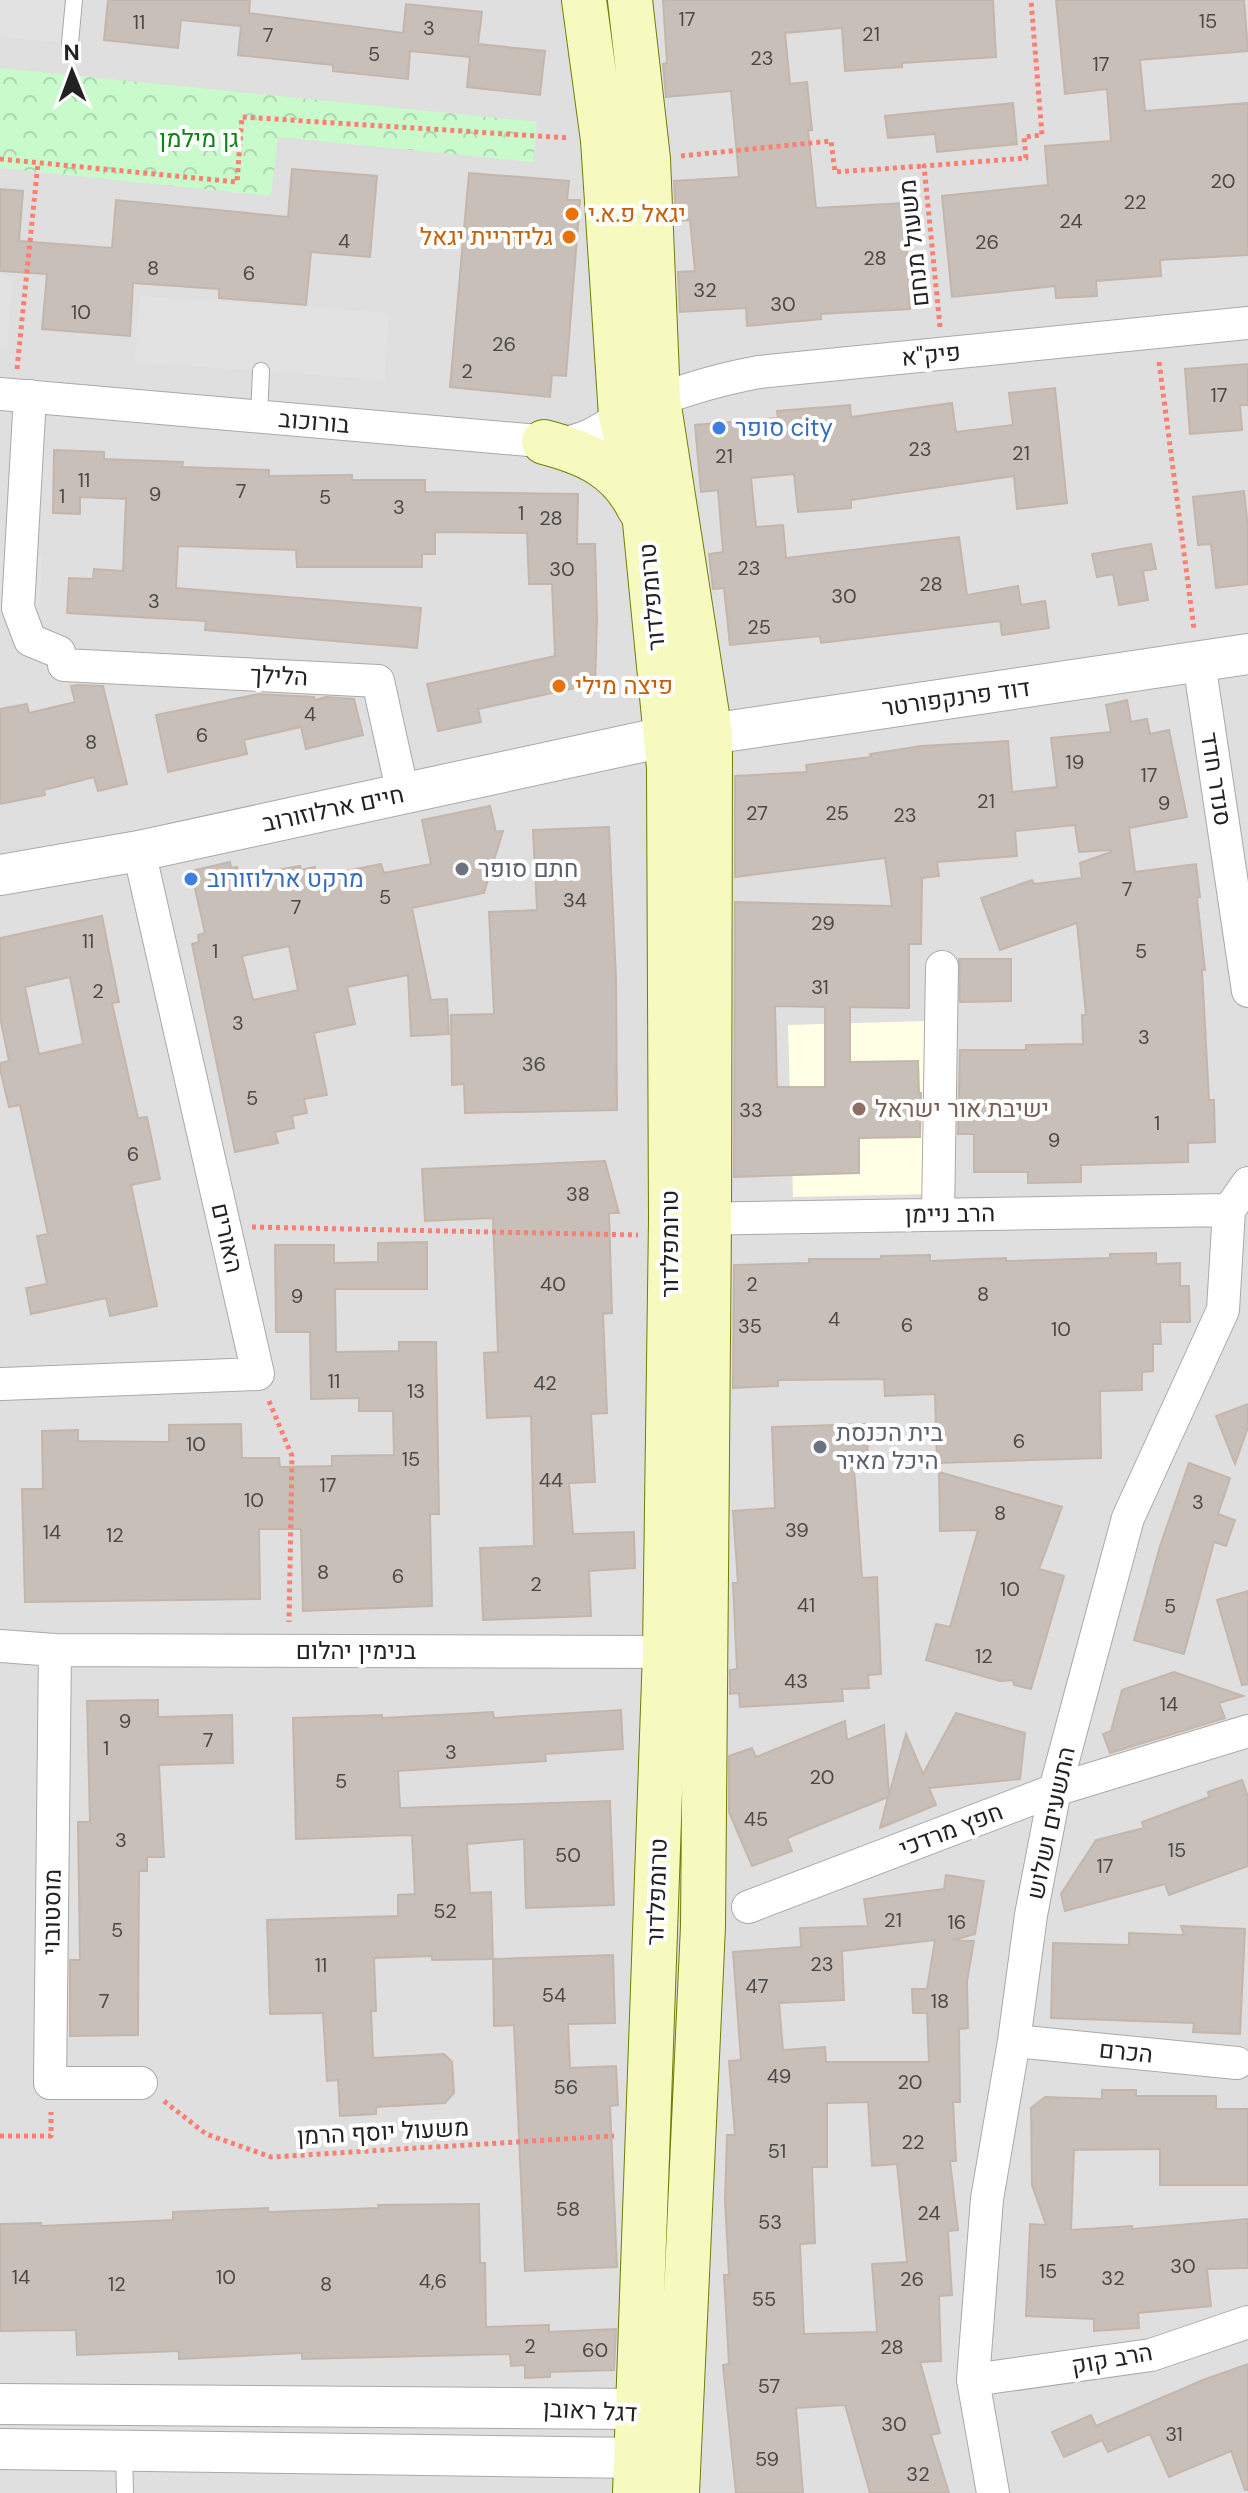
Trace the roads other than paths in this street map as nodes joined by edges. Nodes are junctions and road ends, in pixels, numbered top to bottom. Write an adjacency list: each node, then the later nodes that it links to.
1 (74, 0): 4 (lane)
2 (584, 0): 8 (main road, טרומפלדור)
3 (630, 0): 8 (main road, טרומפלדור)
4 (70, 43)
5 (1248, 323): 8 (street, פיק"א)
6 (261, 371): 9 (lane)
7 (15, 395): 9 (street, בורוכוב); 16 (street, הלילך)
8 (640, 408): 10 (street, בורוכוב); 11 (main road, טרומפלדור); 14 (main road, טרומפלדור)
9 (259, 417): 10 (street, בורוכוב)
10 (544, 442): 11 (main road)
11 (645, 522): 15 (main road, טרומפלדור)
12 (1248, 654): 13 (street, דוד פרנקפורטר)
13 (1199, 662): 14 (street, דוד פרנקפורטר); 20 (street, סנדר חדד)
14 (710, 734): 15 (street, דוד פרנקפורטר); 24 (main road, טרומפלדור)
15 (664, 737): 16 (street, חיים ארלוזורוב); 24 (main road, טרומפלדור)
16 (403, 794): 17 (street, חיים ארלוזורוב)
17 (139, 851): 18 (street, חיים ארלוזורוב); 25 (street, האורים)
18 (0, 875)
19 (942, 967): 23 (street)
20 (1248, 991)
21 (1248, 1183): 22 (street)
22 (1229, 1210): 23 (street, הרב ניימן); 31 (street, התשעים ושלוש)
23 (938, 1214): 24 (street, הרב ניימן)
24 (683, 1225): 28 (main road, טרומפלדור); 29 (main road, טרומפלדור)
25 (2, 1384)
26 (0, 1646): 27 (street, בנימין יהלום)
27 (55, 1650): 28 (street, בנימין יהלום); 35 (street, מוסטובוי)
28 (665, 1652): 29 (street); 39 (main road, טרומפלדור)
29 (703, 1679): 40 (main road, טרומפלדור)
30 (1248, 1731): 31 (street, חפץ מרדכי)
31 (1055, 1790): 32 (street, חפץ מרדכי); 33 (street, התשעים ושלוש)
32 (748, 1907)
33 (1014, 2041): 34 (street, הכרם); 37 (street, התשעים ושלוש)
34 (1237, 2063)
35 (141, 2083)
36 (1248, 2322): 37 (street, הרב קוק)
37 (973, 2380): 46 (street, התשעים ושלוש)
38 (0, 2404): 39 (street, דגל ראובן)
39 (639, 2409): 40 (street, דגל ראובן); 43 (main road, טרומפלדור)
40 (680, 2432): 43 (street, דגל ראובן); 45 (main road, טרומפלדור)
41 (0, 2449): 42 (street, דגל ראובן)
42 (124, 2449): 43 (street, דגל ראובן); 44 (lane)
43 (636, 2476)
44 (125, 2493)
45 (677, 2493)
46 (993, 2493)

